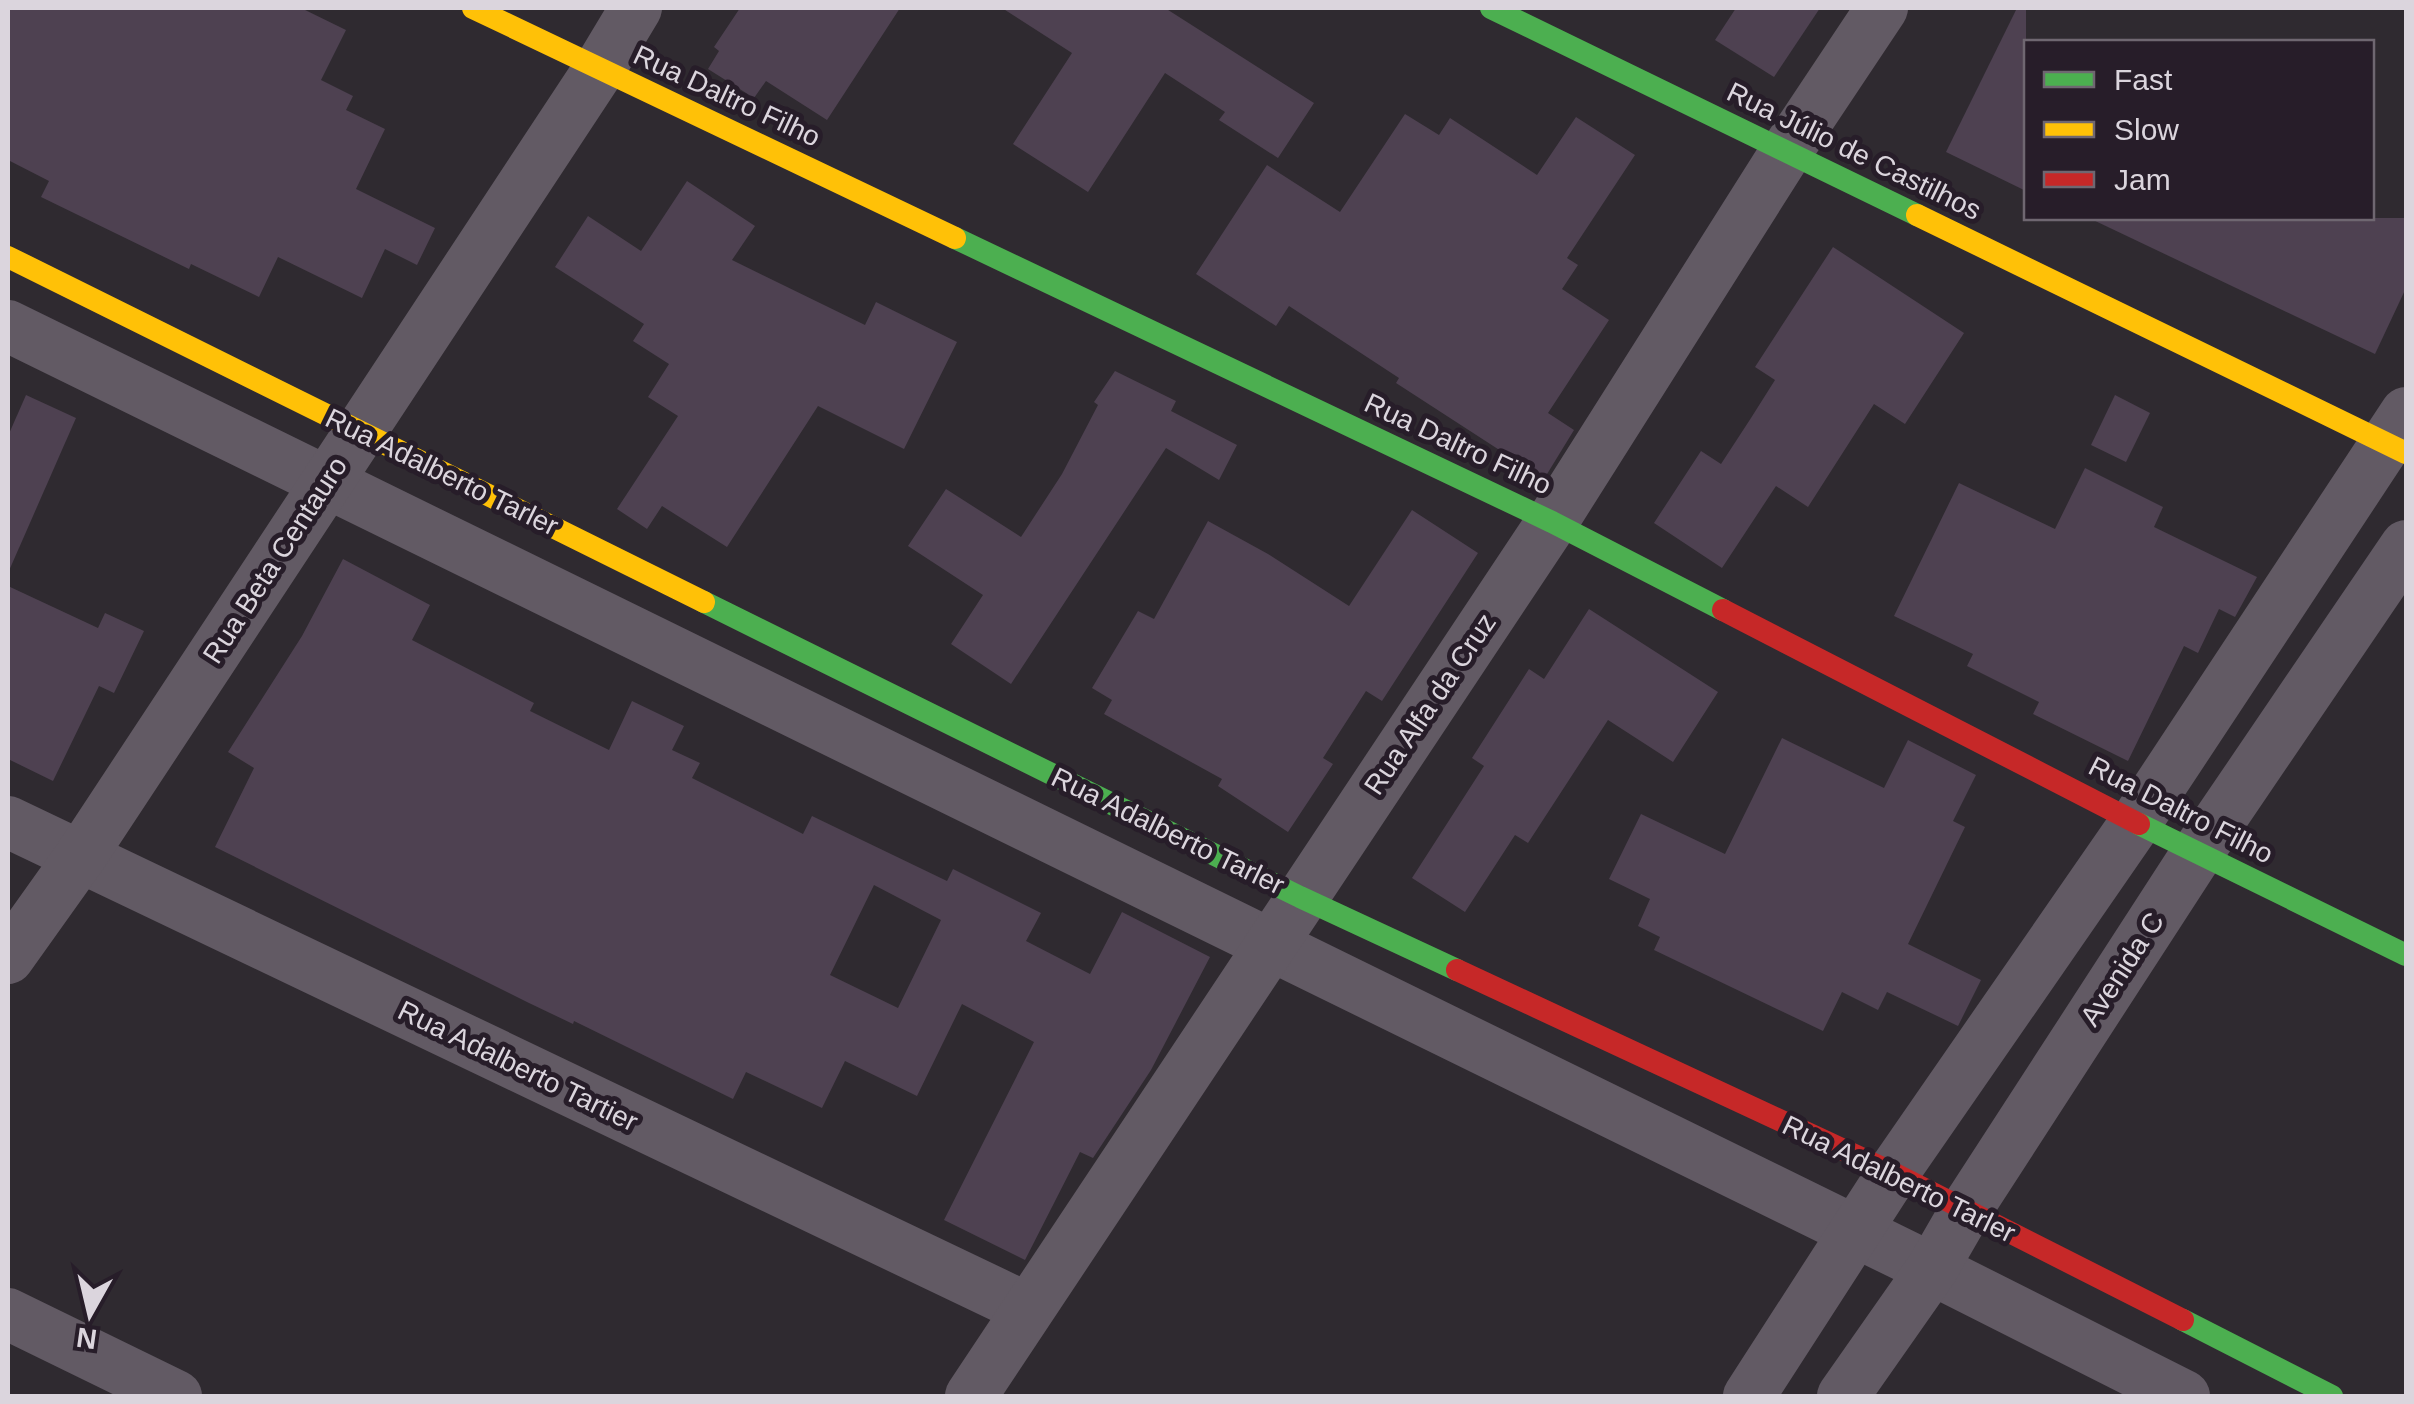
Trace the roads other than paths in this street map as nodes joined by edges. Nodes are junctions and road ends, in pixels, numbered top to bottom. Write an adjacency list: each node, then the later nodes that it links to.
1 (474, 8): 5 (street, Rua Daltro Filho)
2 (636, 8): 5 (street, Rua Beta Centauro)
3 (1491, 8): 6 (street, Rua Júlio de Castilhos)
4 (1882, 8): 6 (street, Rua Alfa da Cruz)
5 (600, 68): 9 (street, Rua Beta Centauro); 12 (street, Rua Daltro Filho)
6 (1786, 152): 10 (street, Rua Júlio de Castilhos); 12 (street, Rua Alfa da Cruz)
7 (8, 258): 9 (street, Rua Adalberto Tarler)
8 (8, 326): 11 (street, Rua Adalberto Tarler)
9 (359, 431): 11 (street, Rua Beta Centauro); 18 (street, Rua Adalberto Tarler)
10 (2400, 436): 15 (street)
11 (326, 482): 17 (street, Rua Beta Centauro); 19 (street, Rua Adalberto Tarler)
12 (1552, 522): 15 (street, Rua Daltro Filho); 18 (street, Rua Alfa da Cruz)
13 (2406, 546): 16 (street, Avenida C)
14 (8, 822): 17 (street, Rua Adalberto Tartier)
15 (2136, 822): 16 (street, Rua Daltro Filho); 22 (street)
16 (2198, 852): 20 (street, Rua Daltro Filho); 23 (street, Avenida C)
17 (80, 857): 21 (street, Rua Beta Centauro); 26 (street, Rua Adalberto Tartier)
18 (1300, 897): 19 (street, Rua Alfa da Cruz); 22 (street, Rua Adalberto Tarler)
19 (1268, 944): 24 (street, Rua Adalberto Tarler); 26 (street, Rua Alfa da Cruz)
20 (2406, 955)
21 (8, 958)
22 (1893, 1173): 23 (street, Rua Adalberto Tarler); 24 (street)
23 (1966, 1210): 25 (street, Avenida C); 33 (street, Rua Adalberto Tarler)
24 (1857, 1232): 25 (street, Rua Adalberto Tarler); 30 (street)
25 (1932, 1269): 31 (street, Avenida C); 32 (street, Rua Adalberto Tarler)
26 (1028, 1310): 29 (street, Rua Alfa da Cruz)
27 (8, 1314): 28 (street)
28 (176, 1396)
29 (971, 1396)
30 (1749, 1396)
31 (1844, 1396)
32 (2184, 1396)
33 (2332, 1396)

